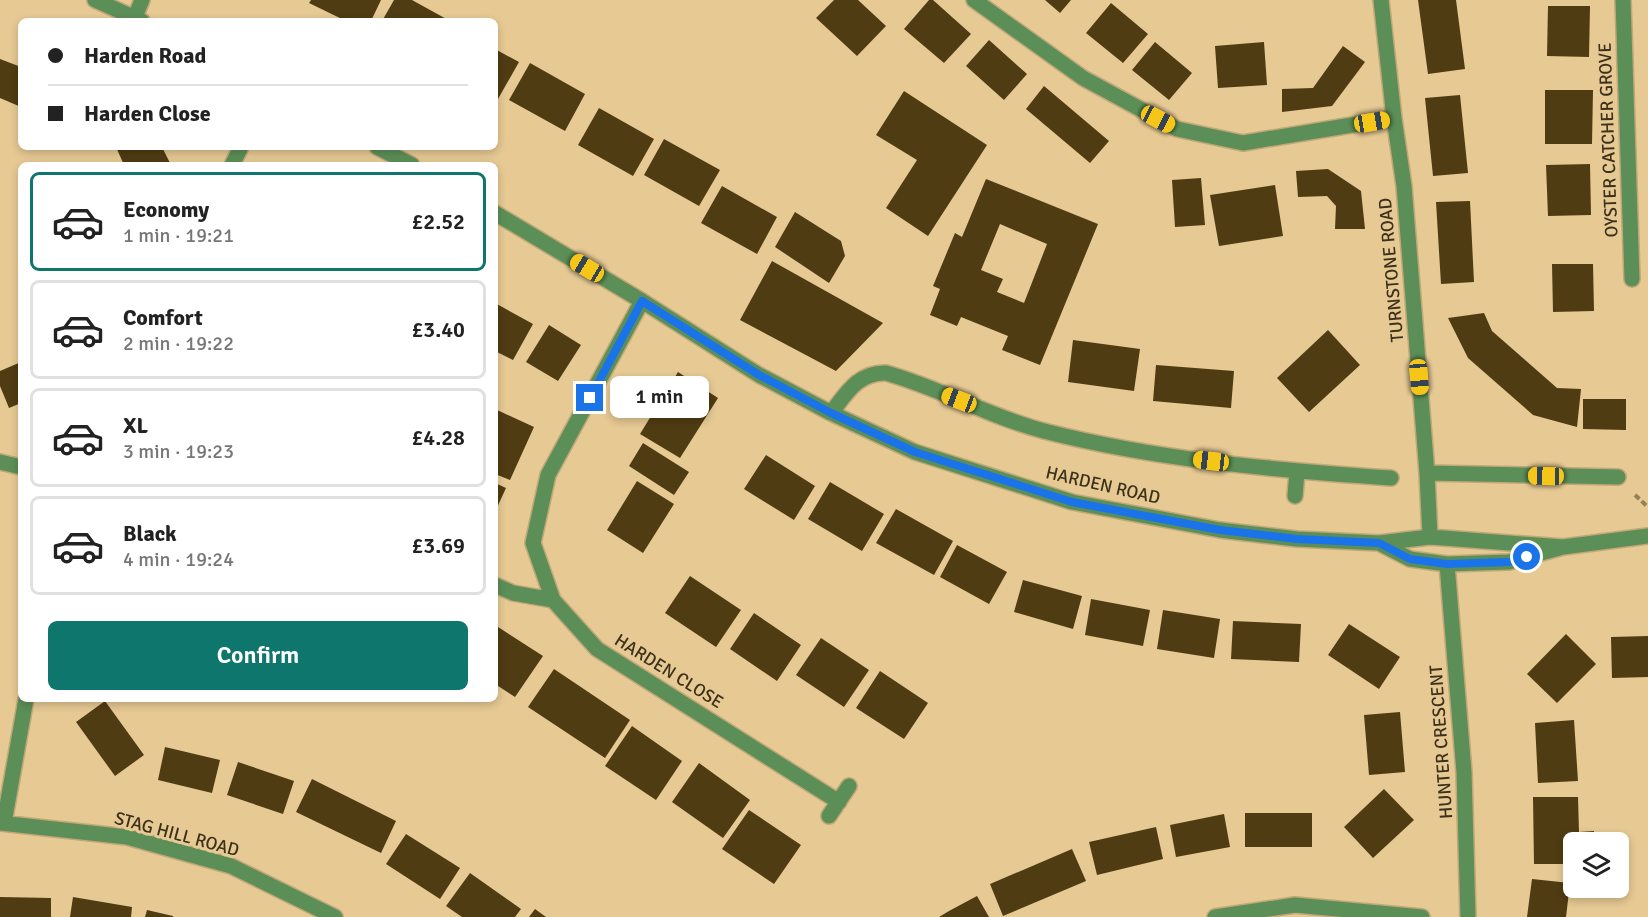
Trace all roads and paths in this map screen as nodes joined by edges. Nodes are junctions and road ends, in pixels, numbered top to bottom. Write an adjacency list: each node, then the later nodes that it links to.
1 (95, 0): 6 (street)
2 (142, 0): 7 (street)
3 (974, 0): 8 (street)
4 (1381, 0): 8 (street, TURNSTONE ROAD)
5 (1623, 0): 12 (street, OYSTER CATCHER GROVE)
6 (137, 18)
7 (139, 18)
8 (1394, 118): 18 (street, TURNSTONE ROAD)
9 (383, 150): 10 (street)
10 (406, 162)
11 (498, 215): 13 (street, HARDEN ROAD)
12 (1632, 279)
13 (642, 301): 14 (street, HARDEN ROAD); 28 (street, HARDEN CLOSE)
14 (831, 413): 17 (street); 24 (street, HARDEN ROAD)
15 (0, 462): 16 (street)
16 (18, 466)
17 (1297, 472): 20 (street); 21 (street)
18 (1427, 473): 19 (street); 23 (street, TURNSTONE ROAD)
19 (1618, 477)
20 (1391, 478)
21 (1295, 496)
22 (1648, 536): 25 (street, HARDEN ROAD)
23 (1430, 537): 24 (street, HARDEN ROAD); 25 (street, HARDEN ROAD)
24 (1379, 543): 26 (street, HARDEN ROAD)
25 (1563, 547): 26 (street, HARDEN ROAD)
26 (1447, 564): 37 (street, HUNTER CRESCENT)
27 (498, 586): 28 (street)
28 (554, 600): 31 (street, HARDEN CLOSE)
29 (25, 702): 33 (street)
30 (849, 786): 31 (street)
31 (839, 801): 32 (street)
32 (829, 816)
33 (2, 823): 34 (street, STAG HILL ROAD)
34 (335, 917)
35 (1215, 917): 36 (street)
36 (1422, 917)
37 (1468, 917)

